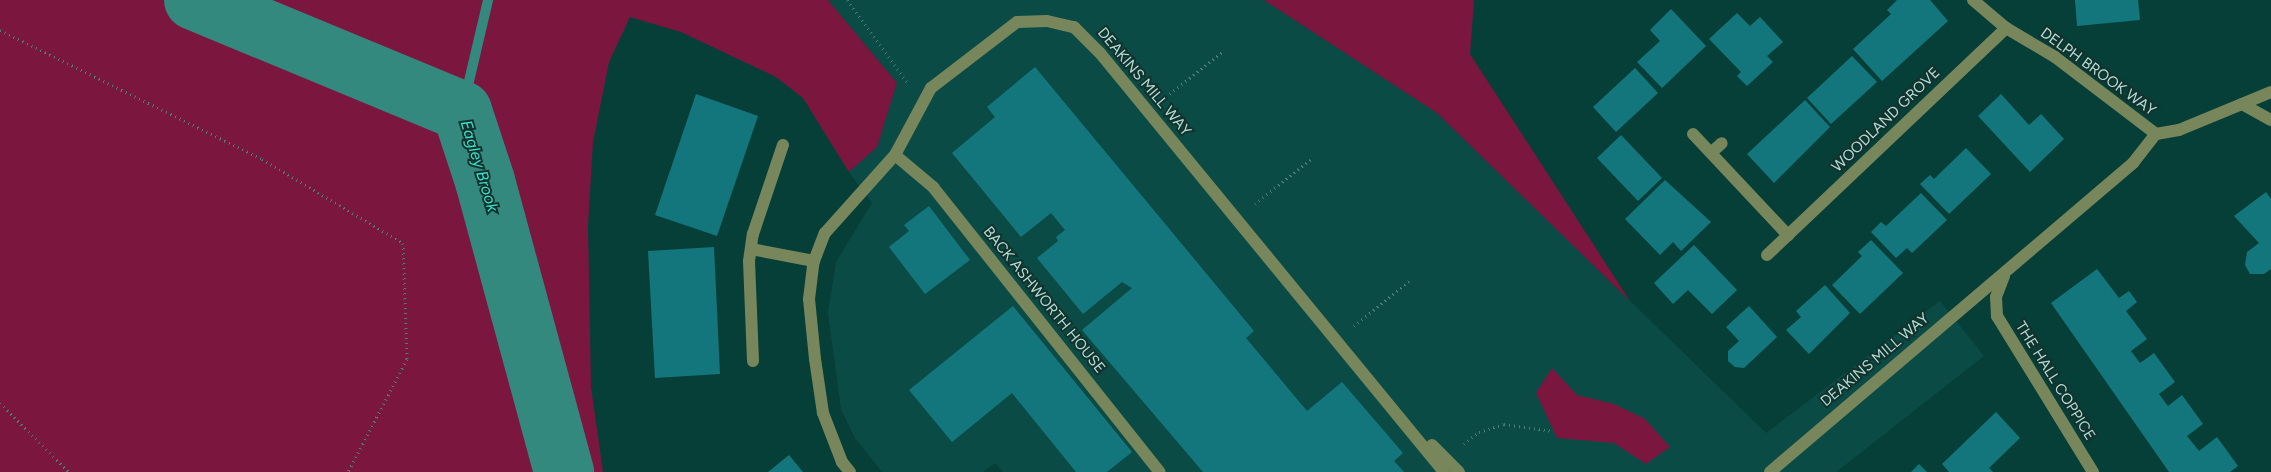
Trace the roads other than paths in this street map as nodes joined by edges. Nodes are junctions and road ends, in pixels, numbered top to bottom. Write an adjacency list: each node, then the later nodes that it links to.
1 (1974, 0): 2 (street, DELPH BROOK WAY)
2 (2006, 28): 7 (street, DELPH BROOK WAY); 12 (street, WOODLAND GROVE)
3 (2271, 92): 4 (street)
4 (2242, 104): 5 (street); 7 (street)
5 (2271, 120)
6 (1693, 134): 10 (street)
7 (2156, 134): 16 (street, DEAKINS MILL WAY)
8 (1722, 144): 10 (street)
9 (783, 145): 13 (street)
10 (1712, 152): 12 (street)
11 (895, 154): 15 (street, DEAKINS MILL WAY); 18 (street, DEAKINS MILL WAY); 20 (street, BACK ASHWORTH HOUSE)
12 (1788, 235): 14 (street, WOODLAND GROVE)
13 (751, 249): 15 (street); 17 (street)
14 (1767, 255)
15 (814, 261): 19 (street, DEAKINS MILL WAY)
16 (2004, 276): 23 (street, DEAKINS MILL WAY); 24 (street, THE HALL COPPICE)
17 (753, 361)
18 (1397, 410): 21 (street, DEAKINS MILL WAY); 22 (street, DEAKINS MILL WAY)
19 (850, 472)
20 (1160, 472)
21 (1444, 472)
22 (1459, 472)
23 (1770, 472)
24 (2093, 472)

